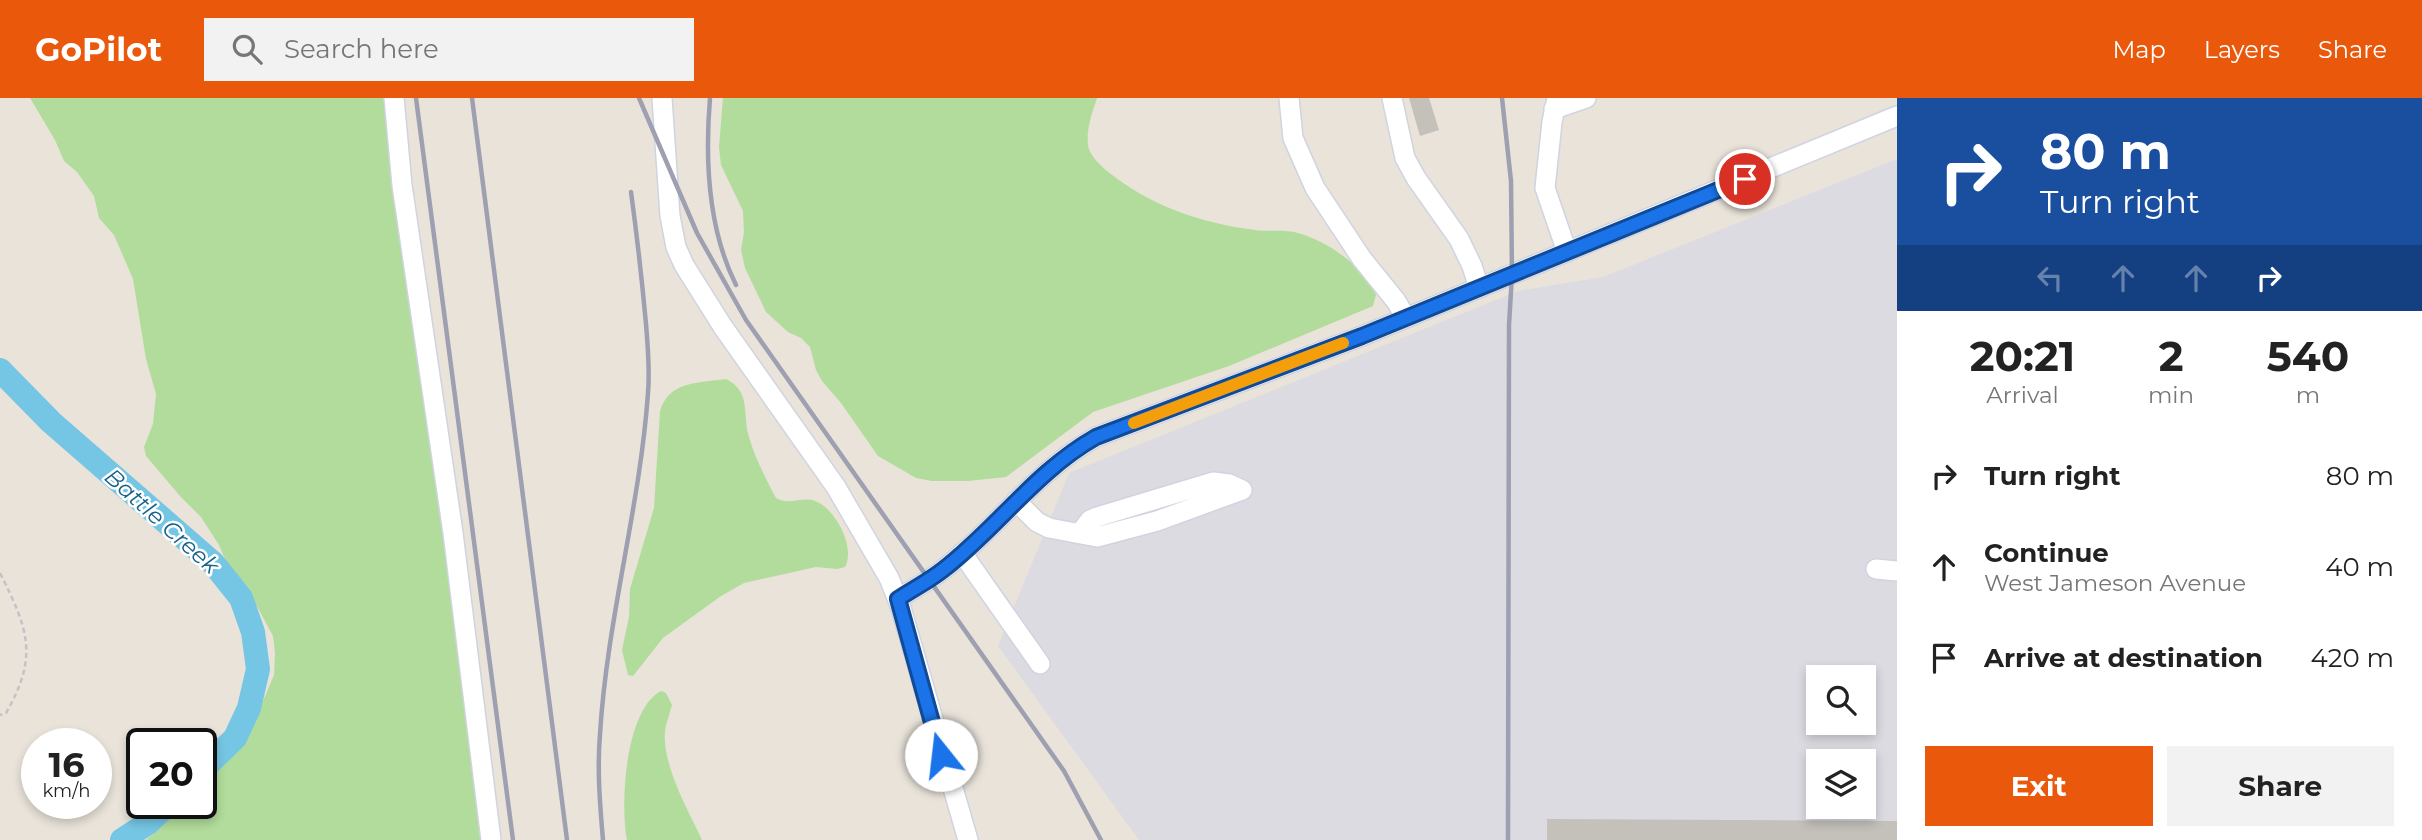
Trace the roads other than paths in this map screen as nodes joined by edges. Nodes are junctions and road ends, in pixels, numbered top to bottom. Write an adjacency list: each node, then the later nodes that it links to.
1 (394, 98): 18 (lane)
2 (662, 98): 16 (lane)
3 (1289, 98): 10 (lane)
4 (1392, 98): 9 (lane)
5 (1586, 98): 6 (lane)
6 (1556, 104): 8 (lane)
7 (1897, 116): 8 (lane)
8 (1567, 252): 9 (lane)
9 (1479, 288): 10 (lane)
10 (1406, 318): 11 (lane)
11 (1016, 500): 12 (lane); 13 (lane)
12 (1080, 533): 12 (lane)
13 (962, 553): 16 (lane); 17 (lane)
14 (1876, 569): 15 (lane)
15 (1897, 571)
16 (898, 599): 19 (lane)
17 (1040, 664)
18 (491, 840)
19 (968, 840)

